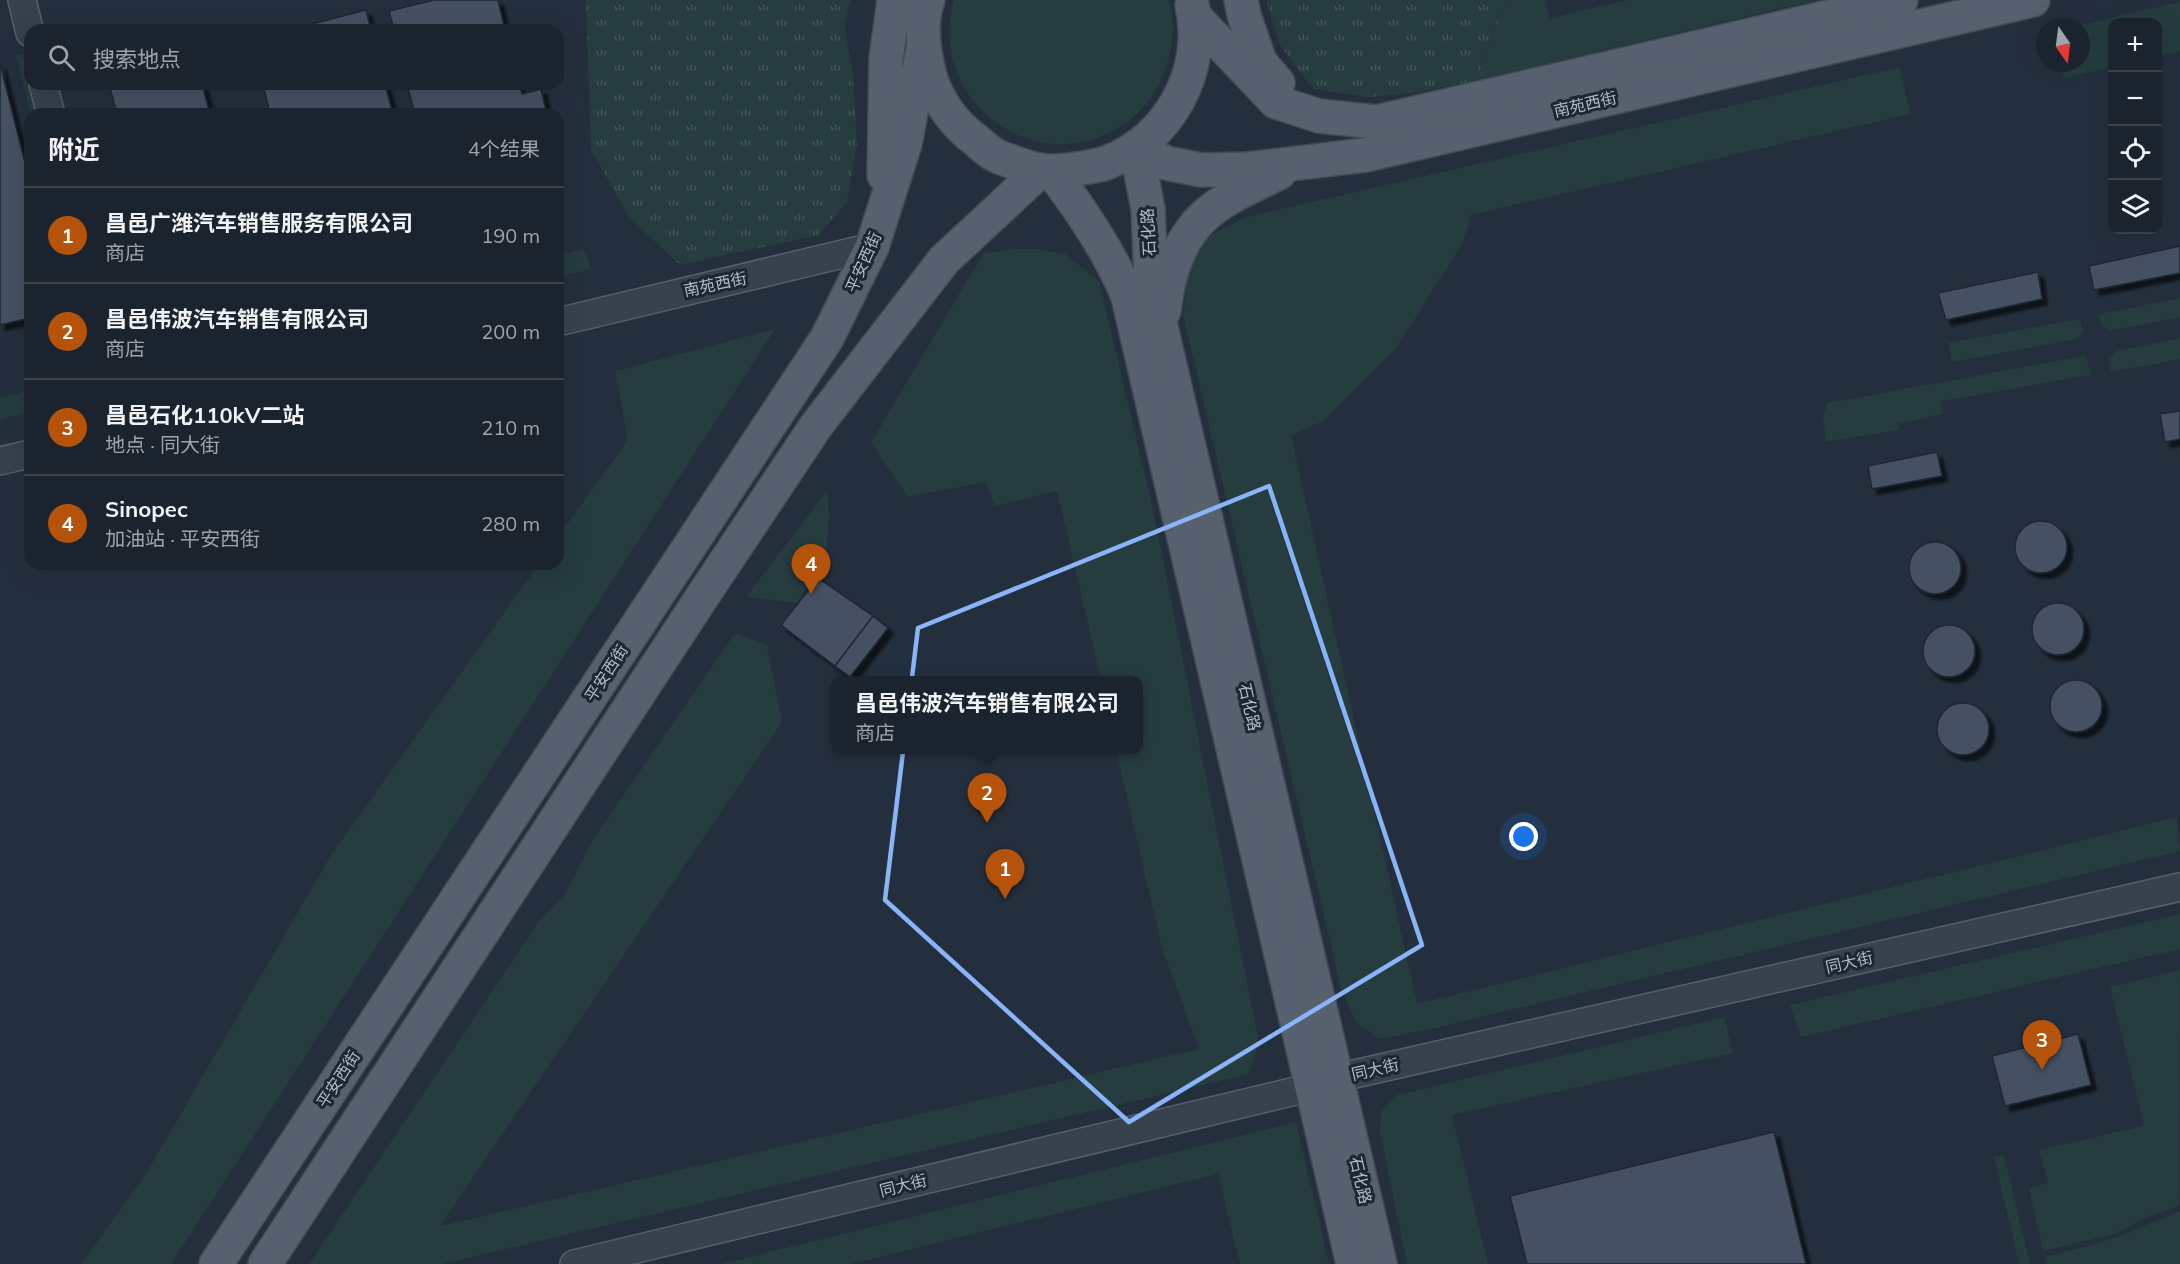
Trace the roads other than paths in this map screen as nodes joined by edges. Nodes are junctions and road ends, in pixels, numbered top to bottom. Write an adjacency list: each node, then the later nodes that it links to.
1 (22, 0): 8 (street)
2 (894, 0): 16 (main road)
3 (928, 0): 9 (main road)
4 (1241, 0): 12 (main road)
5 (1901, 0): 12 (main road, 南苑西街)
6 (2033, 0): 14 (main road, 南苑西街)
7 (1193, 8): 12 (main road, 南苑西街); 13 (main road)
8 (28, 24)
9 (923, 49): 15 (main road); 16 (main road, 平安西街)
10 (45, 90): 11 (street)
11 (49, 108)
12 (1301, 110)
13 (1136, 147): 14 (main road, 南苑西街); 15 (main road); 19 (main road, 石化路)
14 (1299, 163): 19 (main road)
15 (1046, 171): 23 (main road, 石化路); 25 (main road)
16 (883, 213): 17 (main road, 平安西街)
17 (872, 248): 18 (street, 南苑西街); 24 (main road, 平安西街)
18 (564, 321)
19 (1161, 327): 23 (main road, 石化路)
20 (24, 455): 21 (street)
21 (0, 461)
22 (2180, 887): 23 (street, 同大街)
23 (1324, 1082): 26 (street, 同大街); 27 (main road, 石化路); 28 (main road, 石化路)
24 (216, 1264)
25 (264, 1264)
26 (574, 1264)
27 (1353, 1264)
28 (1380, 1264)

